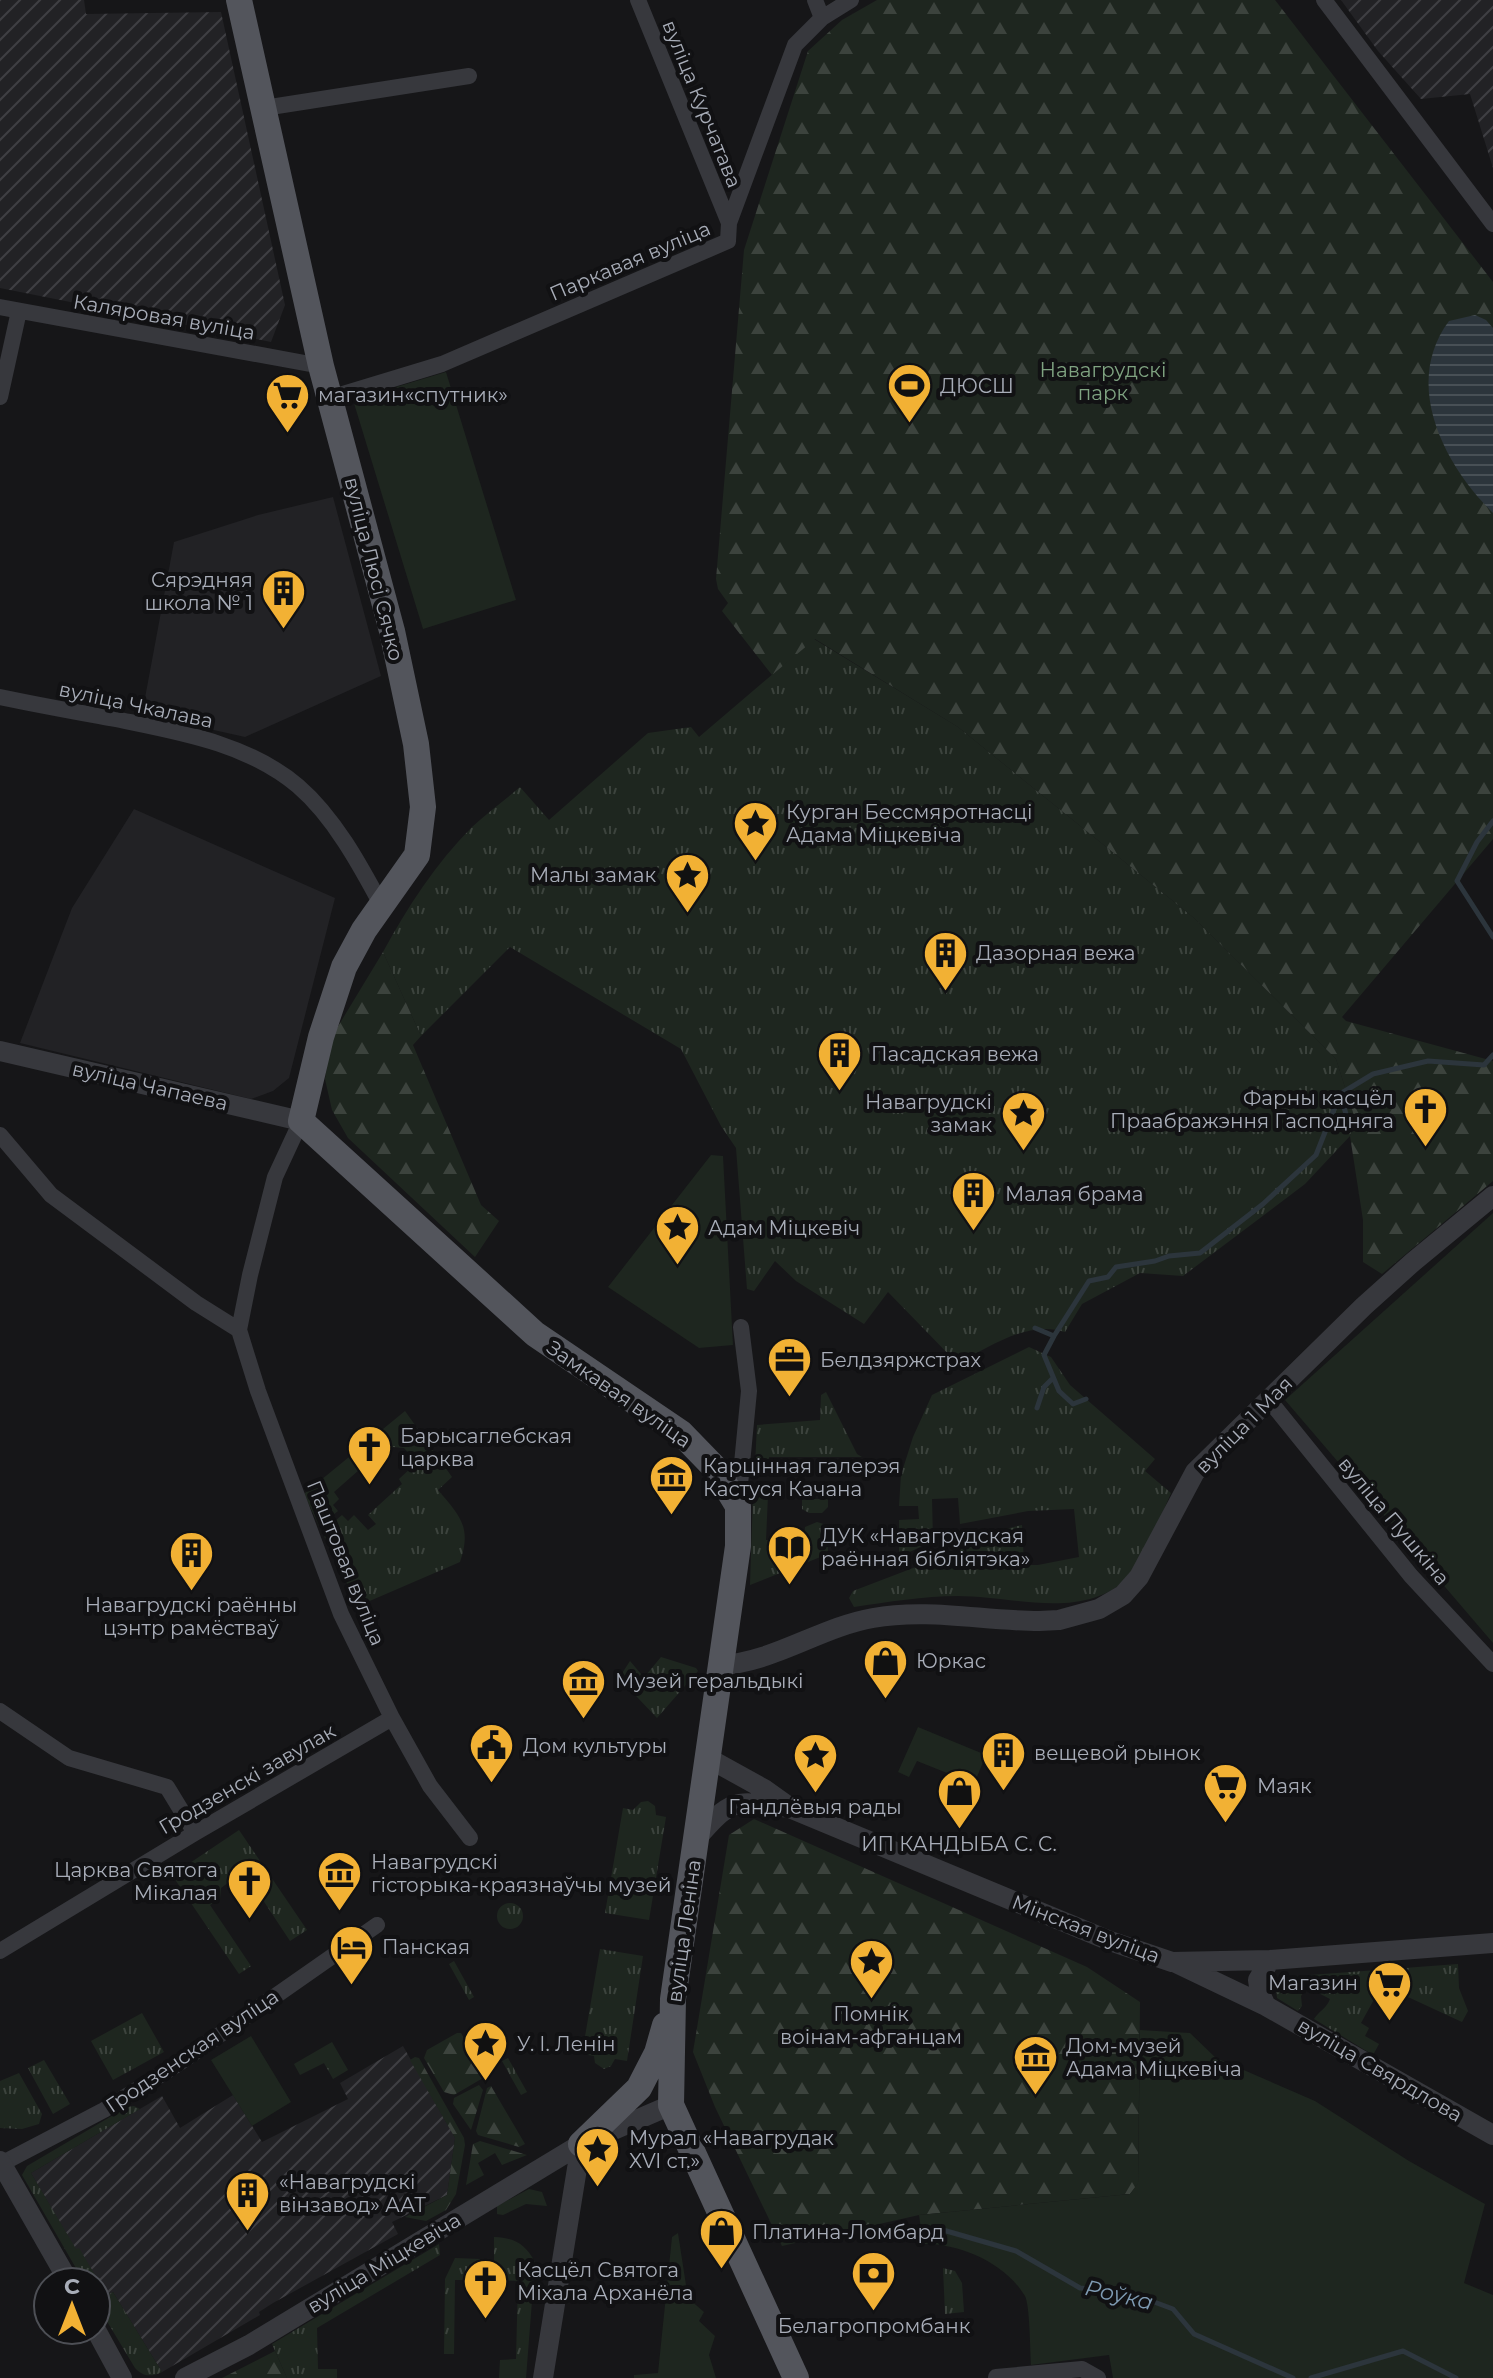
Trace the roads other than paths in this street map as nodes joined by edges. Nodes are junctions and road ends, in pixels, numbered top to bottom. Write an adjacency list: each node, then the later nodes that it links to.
1 (239, 0): 8 (main road, вуліца Люсі Сячко)
2 (638, 0): 9 (street, вуліца Курчатава)
3 (815, 0): 6 (street)
4 (851, 0): 6 (street, Паркавая вуліца)
5 (1324, 0): 10 (street)
6 (822, 18): 9 (street, Паркавая вуліца)
7 (469, 76): 8 (street)
8 (264, 108): 13 (main road, вуліца Люсі Сячко)
9 (729, 223): 15 (street, Паркавая вуліца)
10 (1493, 224)
11 (0, 307): 12 (street, Каляровая вуліца)
12 (19, 311): 13 (street, Каляровая вуліца); 14 (street)
13 (321, 366): 15 (main road, вуліца Люсі Сячко)
14 (0, 397)
15 (330, 398): 17 (main road, вуліца Люсі Сячко)
16 (0, 697): 17 (street, вуліца Чкалава)
17 (382, 906): 19 (main road, вуліца Люсі Сячко)
18 (0, 1051): 19 (street, вуліца Чапаева)
19 (301, 1121): 23 (street, Паштовая вуліца); 25 (main road, Замкавая вуліца)
20 (0, 1135): 23 (street)
21 (1493, 1196): 24 (street, вуліца 1 Мая)
22 (741, 1327): 25 (street)
23 (239, 1330): 29 (street, Паштовая вуліца)
24 (1269, 1400): 26 (street, вуліца Пушкіна); 27 (street, вуліца 1 Мая)
25 (738, 1506): 27 (main road)
26 (1493, 1664)
27 (721, 1665): 30 (main road)
28 (0, 1711): 32 (street)
29 (392, 1718): 32 (street, Гродзенскі завулак); 33 (street, Паштовая вуліца)
30 (708, 1758): 31 (street, Мінская вуліца); 34 (main road, вуліца Леніна)
31 (792, 1809): 34 (street, Мінская вуліца); 39 (street, Мінская вуліца)
32 (195, 1833): 36 (street, Гродзенскі завулак)
33 (470, 1838)
34 (697, 1838): 40 (main road, вуліца Леніна)
35 (377, 1925): 45 (street, Гродзенская вуліца)
36 (4, 1942)
37 (1493, 1943): 38 (street, Мінская вуліца)
38 (1270, 1960): 39 (street, Мінская вуліца); 41 (street)
39 (1172, 1962): 41 (street, вуліца Свярдлова)
40 (673, 1999): 42 (main road, вуліца Леніна); 44 (main road)
41 (1266, 2006): 43 (street, вуліца Свярдлова)
42 (665, 2108): 44 (street); 52 (main road)
43 (1493, 2135)
44 (581, 2144): 50 (street, вуліца Міцкевіча); 51 (street)
45 (2, 2162): 46 (street)
46 (60, 2266)
47 (105, 2346): 49 (street)
48 (996, 2377): 53 (street)
49 (122, 2378)
50 (185, 2378)
51 (543, 2378)
52 (796, 2378)
53 (1098, 2378)

